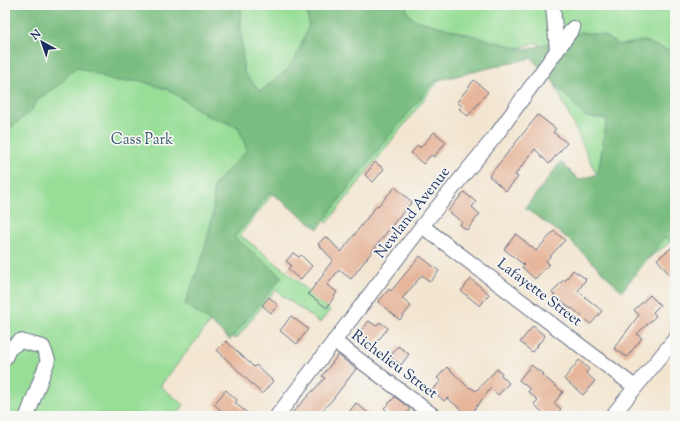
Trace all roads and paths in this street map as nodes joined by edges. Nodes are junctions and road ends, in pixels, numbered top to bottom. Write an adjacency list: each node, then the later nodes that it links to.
1 (553, 5): 3 (street)
2 (573, 28): 3 (street, Newland Avenue)
3 (557, 51): 4 (street, Newland Avenue)
4 (422, 226): 6 (street, Newland Avenue); 8 (street, Lafayette Street)
5 (675, 339): 8 (street)
6 (334, 341): 10 (street, Newland Avenue); 11 (street, Richelieu Street)
7 (5, 358): 9 (street)
8 (635, 387): 12 (street)
9 (27, 416)
10 (277, 416)
11 (434, 416)
12 (612, 416)

